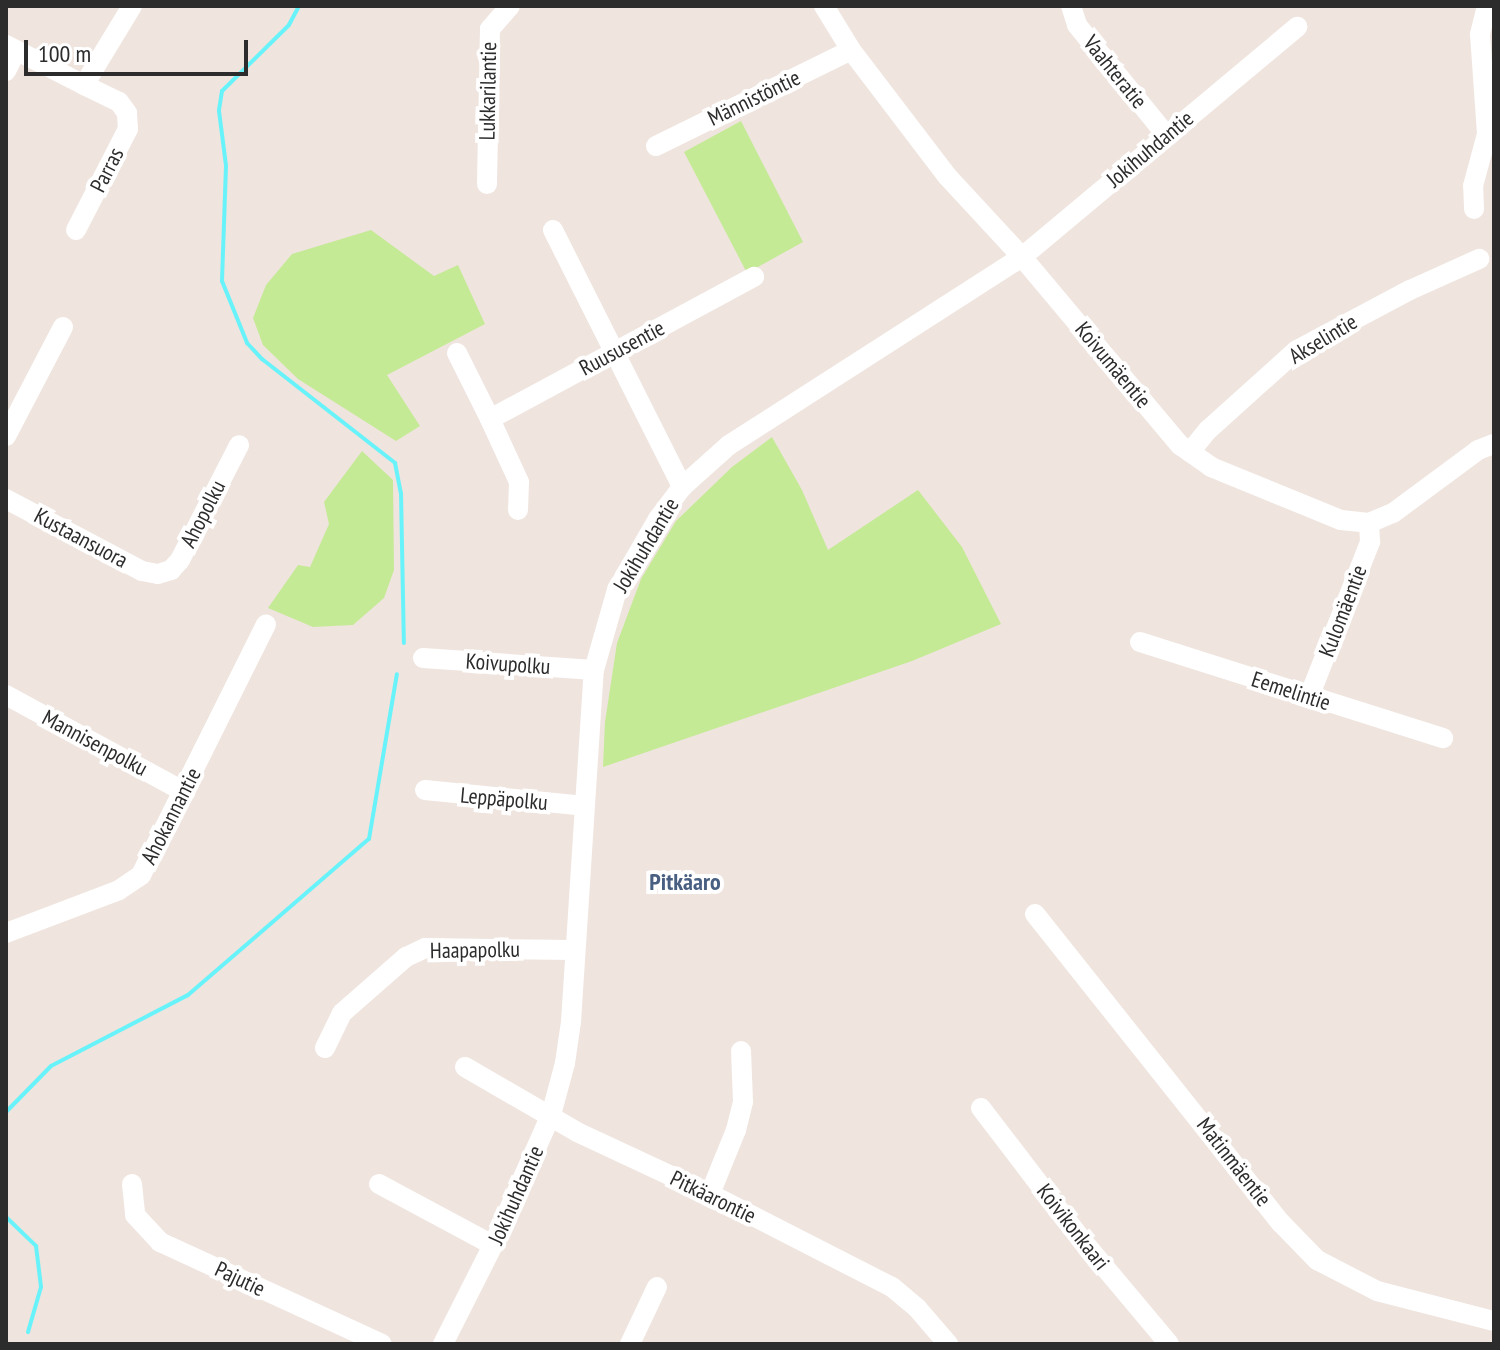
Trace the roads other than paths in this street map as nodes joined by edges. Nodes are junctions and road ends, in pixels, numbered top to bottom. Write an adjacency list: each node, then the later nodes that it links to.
1 (132, 6): 10 (street)
2 (510, 6): 13 (street, Lukkarilantie)
3 (824, 6): 8 (street, Koivumäentie)
4 (1071, 6): 11 (street, Vaahteratie)
5 (1487, 6): 14 (street)
6 (1297, 27): 11 (street, Jokihuhdantie)
7 (11, 48): 9 (street); 10 (street, Parras)
8 (851, 50): 12 (street, Männistöntie); 17 (street, Koivumäentie)
9 (6, 71)
10 (84, 85): 15 (street, Parras)
11 (1166, 135): 17 (street, Jokihuhdantie)
12 (656, 146)
13 (487, 184)
14 (1474, 209)
15 (76, 230)
16 (553, 230): 22 (street)
17 (1022, 257): 27 (street, Koivumäentie); 28 (street, Jokihuhdantie)
18 (1479, 259): 27 (street, Akselintie)
19 (754, 277): 22 (street, Ruususentie)
20 (63, 327): 24 (street)
21 (457, 353): 23 (street)
22 (612, 353): 23 (street, Ruususentie); 28 (street)
23 (490, 419): 30 (street)
24 (6, 436)
25 (1494, 444): 31 (street)
26 (239, 445): 32 (street, Ahopolku)
27 (1190, 452): 31 (street, Koivumäentie)
28 (682, 487): 36 (street, Jokihuhdantie)
29 (6, 499): 32 (street, Kustaansuora)
30 (518, 510)
31 (1369, 523): 38 (street, Kulomäentie)
32 (158, 574)
33 (266, 624): 41 (street, Ahokannantie)
34 (1140, 642): 38 (street, Eemelintie)
35 (423, 658): 36 (street, Koivupolku)
36 (594, 670): 42 (street, Jokihuhdantie)
37 (6, 695): 41 (street, Mannisenpolku)
38 (1309, 697): 39 (street, Eemelintie)
39 (1443, 738)
40 (425, 790): 42 (street, Leppäpolku)
41 (185, 792): 44 (street, Ahokannantie)
42 (584, 806): 45 (street, Jokihuhdantie)
43 (1035, 914): 56 (street, Matinmäentie)
44 (6, 933)
45 (573, 950): 46 (street, Haapapolku); 50 (street, Jokihuhdantie)
46 (325, 1048)
47 (741, 1051): 53 (street)
48 (465, 1067): 50 (street, Pitkäarontie)
49 (981, 1108): 61 (street, Koivikonkaari)
50 (551, 1115): 53 (street, Pitkäarontie); 54 (street, Jokihuhdantie)
51 (132, 1184): 57 (street, Pajutie)
52 (379, 1184): 54 (street)
53 (710, 1194): 60 (street, Pitkäarontie)
54 (493, 1245): 58 (street, Jokihuhdantie)
55 (657, 1287): 59 (street)
56 (1494, 1321)
57 (382, 1344)
58 (443, 1344)
59 (630, 1344)
60 (948, 1344)
61 (1169, 1344)

